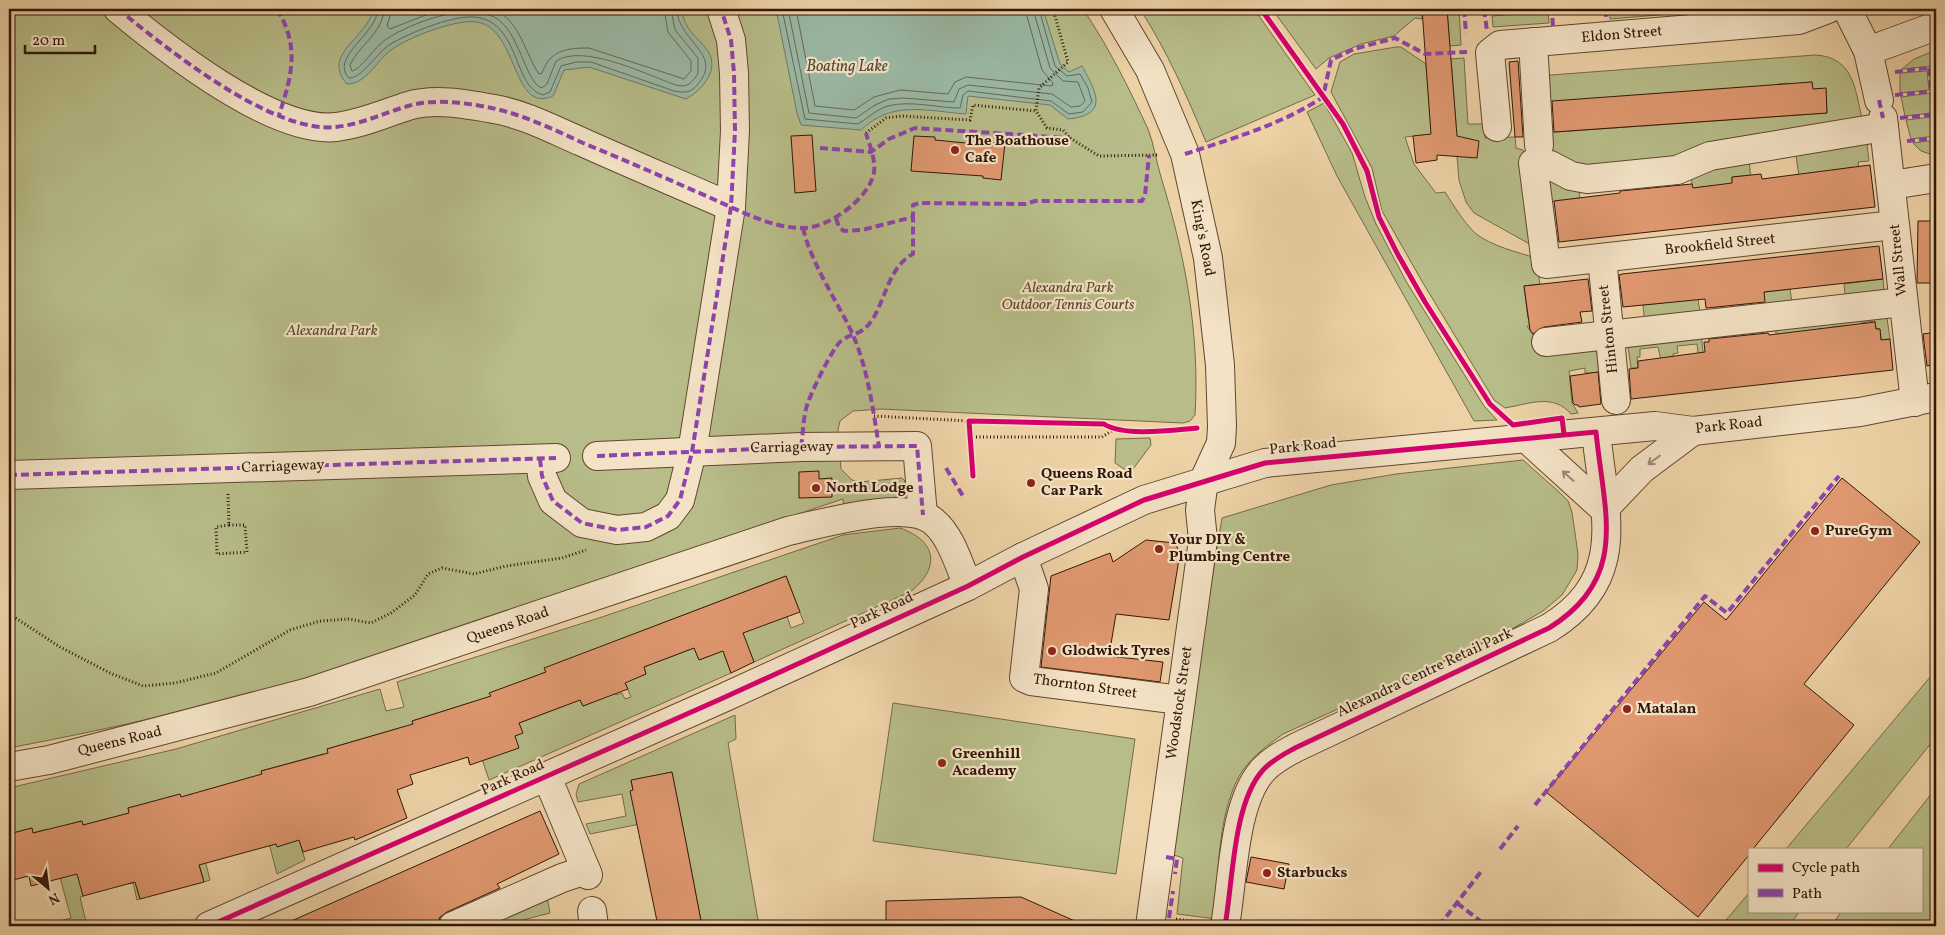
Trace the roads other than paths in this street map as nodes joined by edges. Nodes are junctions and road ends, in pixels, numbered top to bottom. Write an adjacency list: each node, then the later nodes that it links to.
1 (118, 9): 14 (street)
2 (721, 9): 14 (street)
3 (1114, 9): 28 (street, King's Road)
4 (1828, 9): 7 (street, Eldon Street)
5 (1847, 9): 8 (street, Wall Street)
6 (1936, 26): 8 (street)
7 (1532, 42): 10 (street, Eldon Street); 11 (street)
8 (1868, 51): 9 (street, Wall Street)
9 (1882, 115): 13 (street, Wall Street); 16 (street, Brookfield Street)
10 (1497, 127)
11 (1540, 145)
12 (1936, 178): 13 (street)
13 (1892, 185): 15 (street, Wall Street)
14 (731, 207): 25 (street)
15 (1894, 225): 16 (street, Brookfield Street); 17 (street, Wall Street)
16 (1602, 258): 18 (street, Hinton Street)
17 (1903, 302): 18 (street); 20 (street, Wall Street)
18 (1610, 335): 19 (street); 21 (street, Hinton Street)
19 (1546, 342)
20 (1926, 399): 22 (street, Park Road)
21 (1616, 400)
22 (1693, 431): 23 (street, Park Road); 29 (street, one-way to 29)
23 (1596, 432): 24 (street, Park Road); 29 (street, Alexandra Centre Retail Park)
24 (1526, 439): 28 (street, Park Road); 29 (street, one-way to 24)
25 (692, 452): 26 (street, Carriageway); 27 (street, Carriageway); 30 (street, Carriageway)
26 (597, 456)
27 (9, 475)
28 (1204, 480): 31 (street, Park Road); 33 (street, Woodstock Street)
29 (1604, 509): 38 (street, Alexandra Centre Retail Park)
30 (923, 515): 32 (street); 34 (street, Queens Road)
31 (1023, 557): 32 (street, Park Road); 33 (street, Thornton Street)
32 (968, 586): 35 (street, Park Road)
33 (1180, 700): 36 (street, Woodstock Street)
34 (9, 766)
35 (547, 777): 37 (street, Park Road); 39 (street)
36 (1160, 922)
37 (221, 924)
38 (1210, 925)
39 (453, 926)

